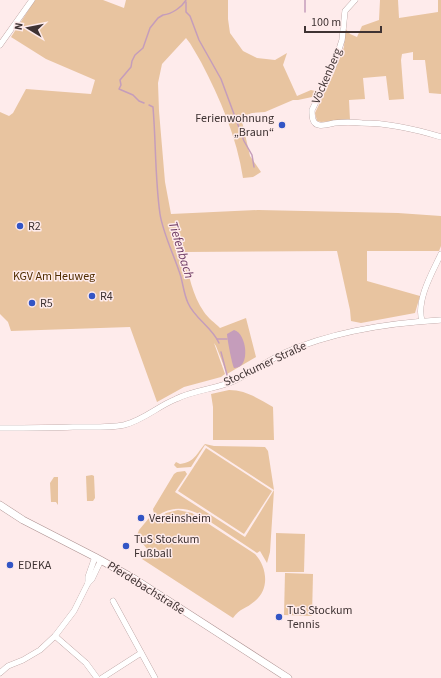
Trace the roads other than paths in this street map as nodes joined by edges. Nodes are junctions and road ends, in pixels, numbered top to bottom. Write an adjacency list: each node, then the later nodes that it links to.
1 (32, 0): 3 (street)
2 (355, 0): 4 (street, Vöckenberg)
3 (0, 45)
4 (441, 137)
5 (441, 254): 7 (street)
6 (441, 320): 7 (street, Stockumer Straße)
7 (422, 321): 8 (street, Stockumer Straße)
8 (0, 428)
9 (0, 505): 10 (main road, Pferdebachstraße)
10 (98, 558): 12 (street); 18 (main road, Pferdebachstraße)
11 (113, 601): 13 (street)
12 (55, 636): 14 (street); 15 (street)
13 (141, 653): 16 (street); 17 (street)
14 (0, 673)
15 (97, 678)
16 (102, 678)
17 (155, 678)
18 (288, 678)

